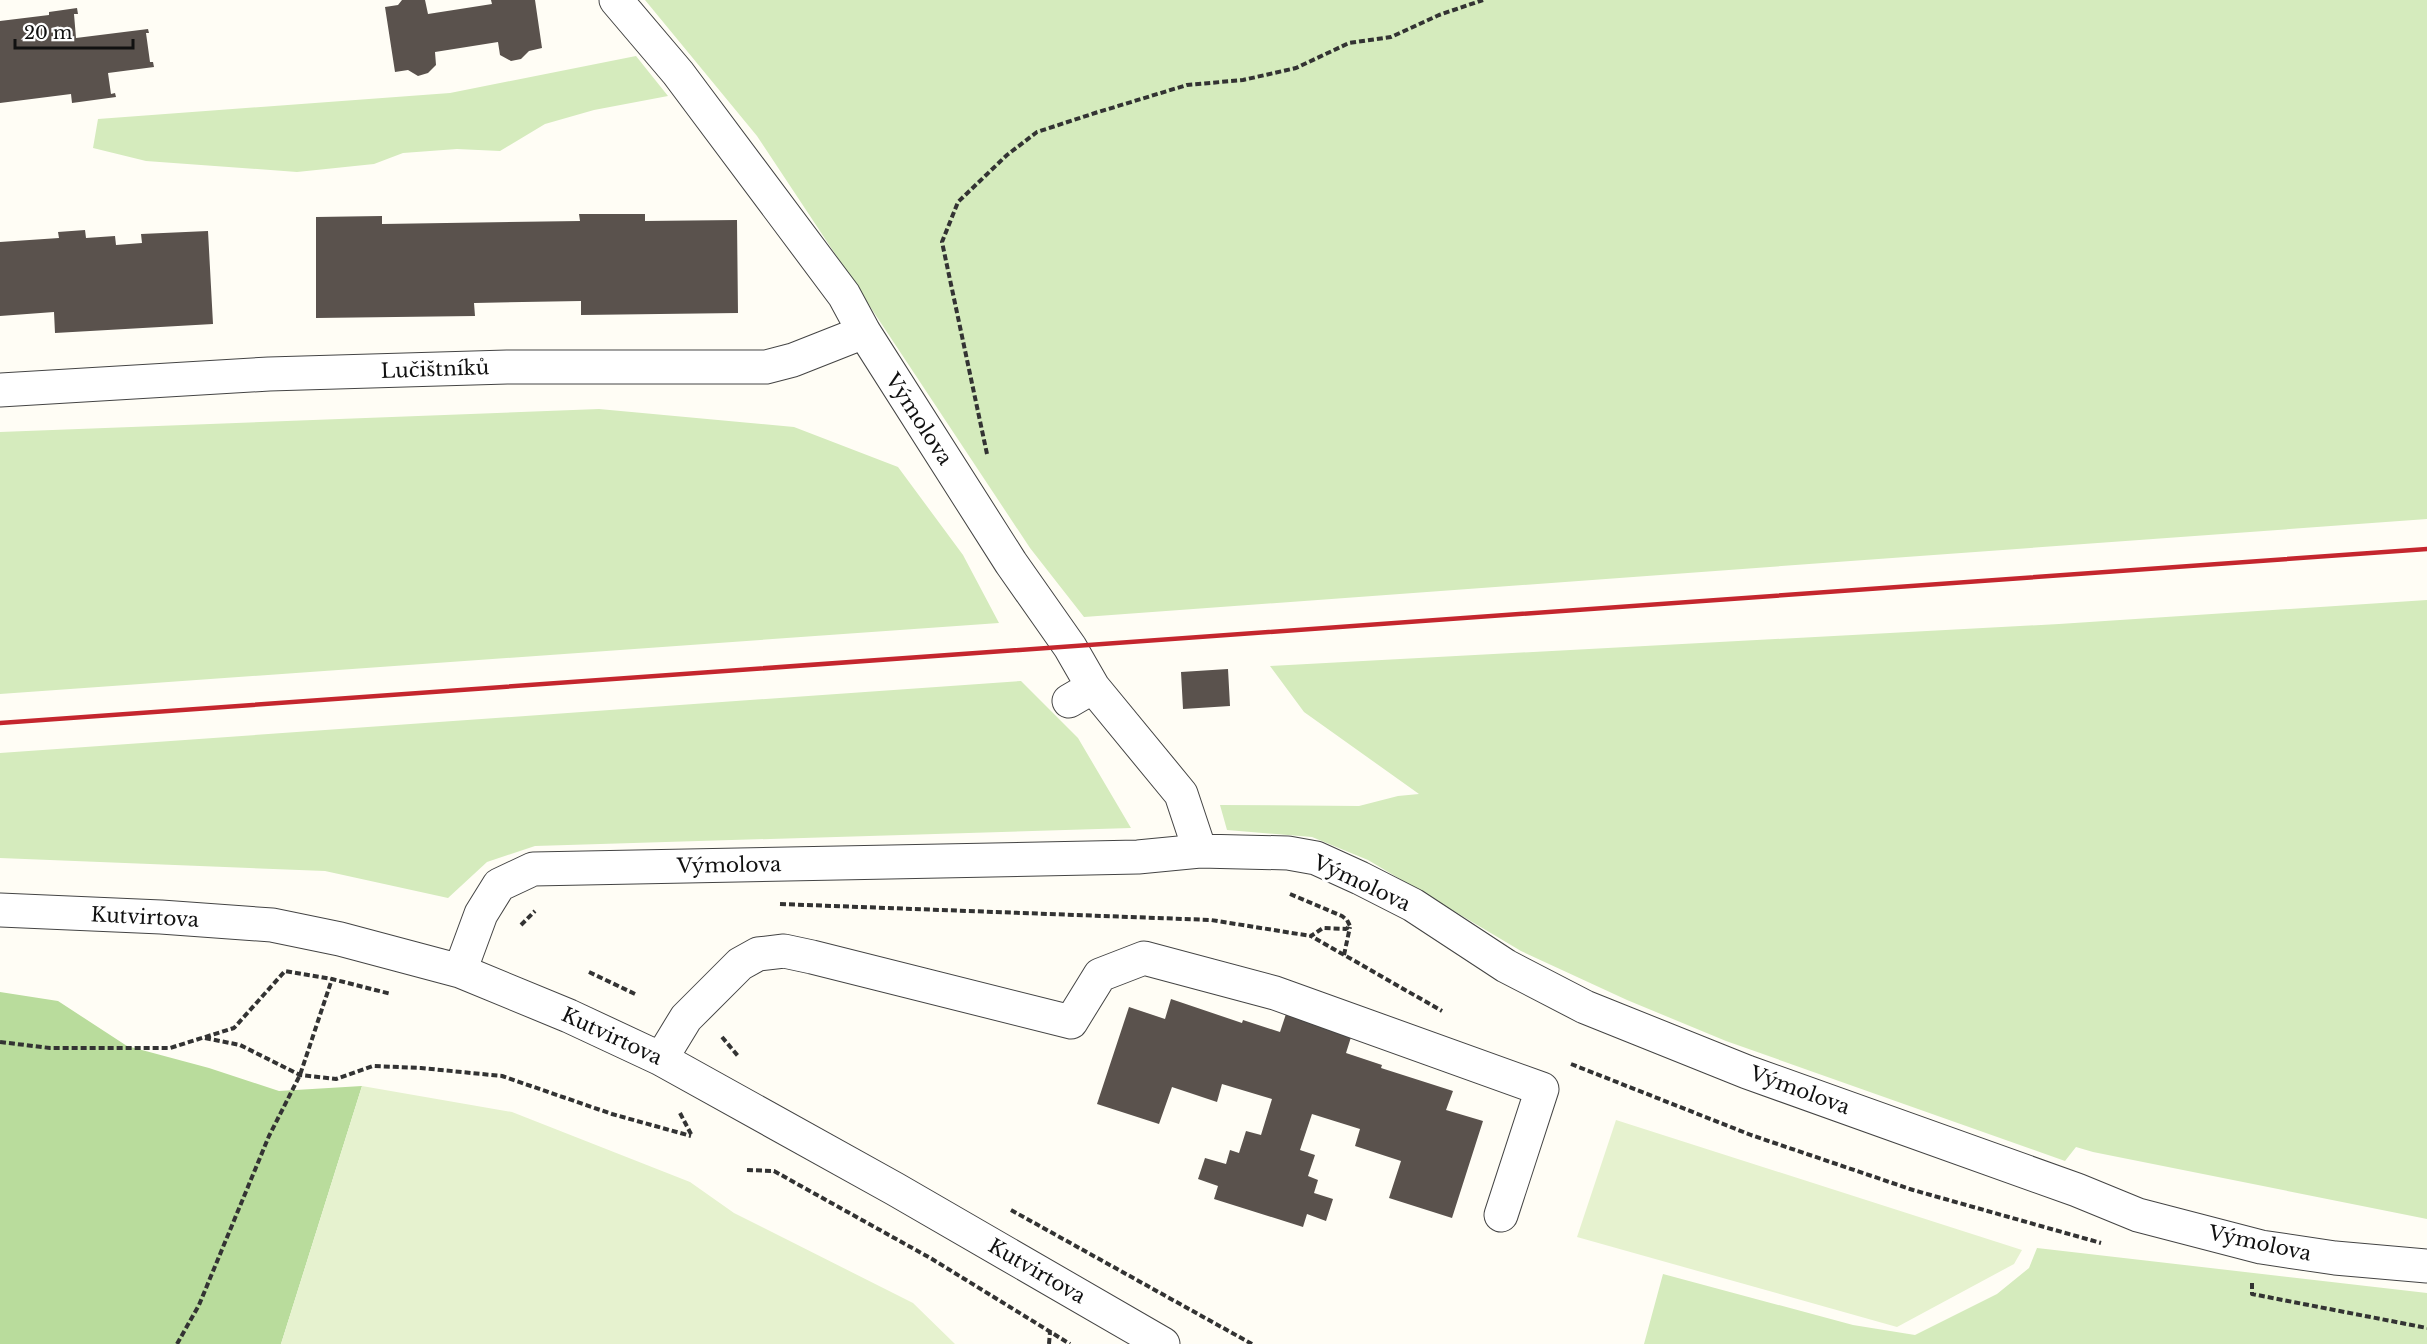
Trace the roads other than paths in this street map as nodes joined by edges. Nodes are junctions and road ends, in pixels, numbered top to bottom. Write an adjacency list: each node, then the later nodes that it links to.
1 (616, 0): 2 (street, Výmolova)
2 (864, 332): 3 (street, Lučištníků); 4 (street, Výmolova)
3 (0, 390)
4 (1200, 851): 6 (street, Výmolova); 9 (street, Výmolova)
5 (0, 910): 6 (street, Kutvirtova)
6 (460, 971): 7 (street, Kutvirtova)
7 (662, 1059): 8 (street); 10 (street, Kutvirtova)
8 (1501, 1215)
9 (2427, 1266)
10 (1163, 1344)

